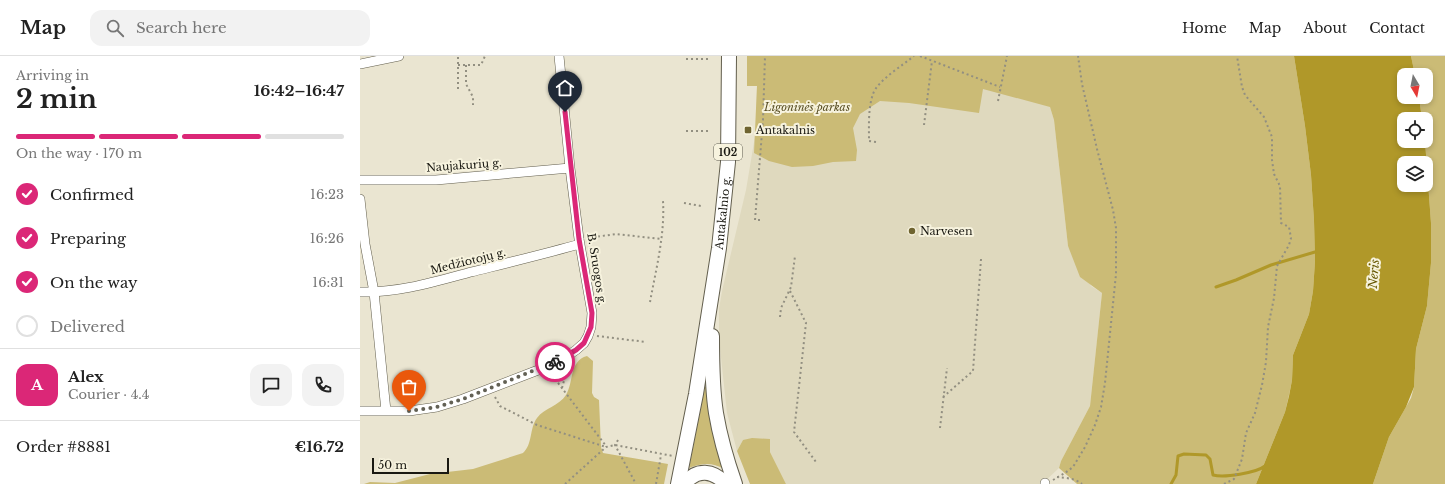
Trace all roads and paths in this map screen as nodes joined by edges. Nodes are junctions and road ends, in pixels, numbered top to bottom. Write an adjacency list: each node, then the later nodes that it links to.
1 (399, 56): 15 (street)
2 (458, 56): 16 (path)
3 (485, 56): 17 (path)
4 (559, 56): 26 (street, B. Sruogos g.)
5 (729, 56): 37 (main road, Antakalnio g. / 102)
6 (765, 56): 32 (path)
7 (914, 56): 25 (path)
8 (920, 56): 14 (path)
9 (1007, 56): 18 (path)
10 (1078, 56): 60 (path)
11 (1237, 56): 61 (path)
12 (686, 59): 13 (path)
13 (709, 59)
14 (932, 61): 18 (path); 22 (path)
15 (360, 64)
16 (458, 65): 17 (path); 19 (path)
17 (466, 65): 21 (path)
18 (1000, 87): 20 (path)
19 (458, 89)
20 (998, 101)
21 (473, 105)
22 (924, 125)
23 (686, 131): 24 (path)
24 (708, 131)
25 (876, 142)
26 (570, 168): 27 (street, Naujakurių g.); 34 (street, B. Sruogos g.)
27 (360, 180)
28 (360, 199): 40 (street)
29 (663, 201): 33 (path)
30 (684, 203): 31 (path)
31 (701, 206)
32 (760, 220)
33 (662, 239): 34 (path); 41 (path)
34 (580, 242): 40 (street, Medžiotojų g.); 45 (street, B. Sruogos g.)
35 (795, 256): 38 (path)
36 (981, 259): 50 (path)
37 (715, 274): 65 (main road, Antakalnio g. / 102); 68 (main road, Antakalnio g. / 102)
38 (790, 290): 42 (path); 59 (path)
39 (360, 292): 40 (street, Medžiotojų g.)
40 (374, 292): 52 (street)
41 (650, 302)
42 (780, 317)
43 (596, 336): 44 (path)
44 (646, 342)
45 (566, 357): 46 (street, B. Sruogos g.); 48 (path)
46 (546, 367): 48 (path); 49 (street, B. Sruogos g.)
47 (947, 368): 50 (path)
48 (562, 388): 56 (path)
49 (490, 389): 52 (street, B. Sruogos g.); 56 (path)
50 (943, 397): 53 (path)
51 (360, 411): 52 (street, B. Sruogos g.)
52 (386, 411)
53 (940, 428)
54 (618, 440): 55 (path)
55 (615, 446): 56 (path); 57 (path); 63 (path)
56 (606, 447): 62 (path)
57 (662, 455): 58 (path); 64 (path)
58 (672, 456)
59 (816, 462)
60 (1057, 478): 69 (path); 70 (path)
61 (1232, 481): 71 (path); 72 (path)
62 (565, 484)
63 (636, 484)
64 (656, 484)
65 (678, 484)
66 (684, 484): 67 (main road)
67 (726, 484)
68 (735, 484)
69 (1045, 484)
70 (1082, 484)
71 (1224, 484)
72 (1230, 484)

